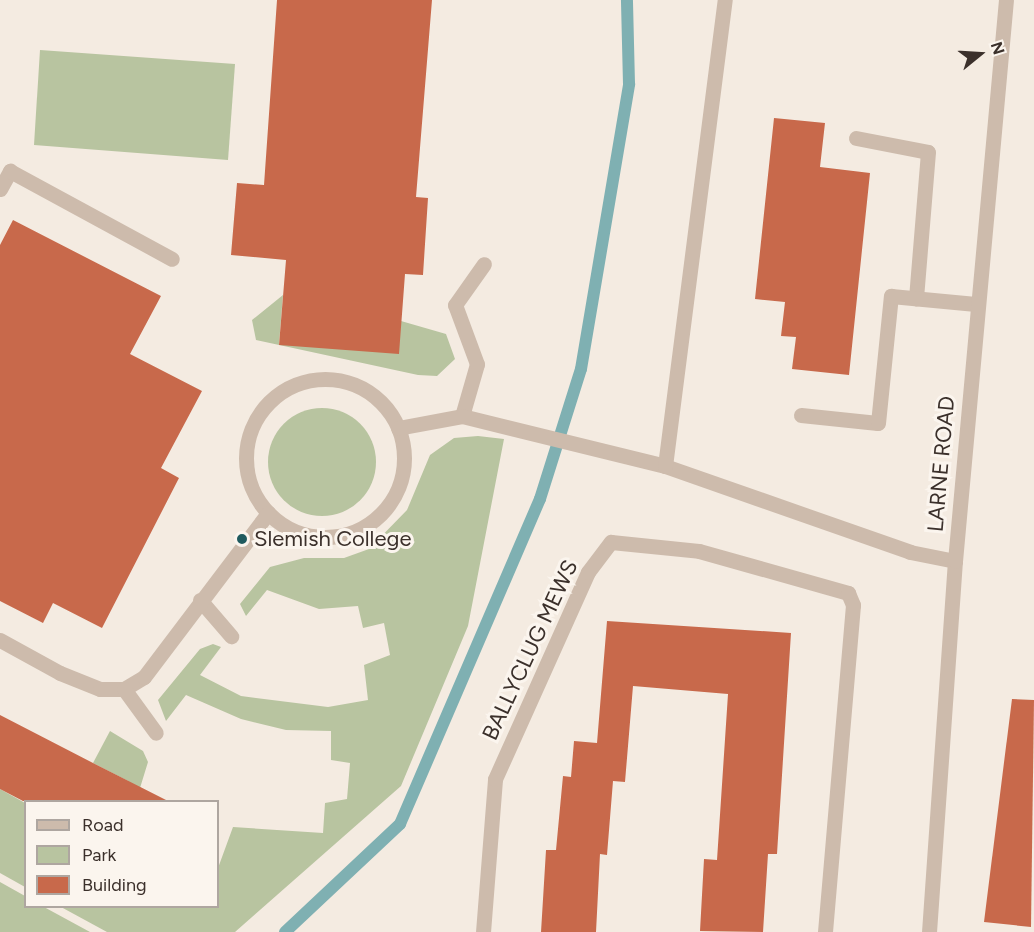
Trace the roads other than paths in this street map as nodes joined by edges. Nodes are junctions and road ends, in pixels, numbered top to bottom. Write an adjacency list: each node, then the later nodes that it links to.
1 (725, 0): 12 (street)
2 (1006, 0): 8 (street, LARNE ROAD)
3 (856, 138): 7 (street)
4 (0, 189): 5 (street)
5 (172, 259)
6 (484, 264): 9 (street)
7 (916, 299): 8 (street); 10 (street)
8 (976, 304): 14 (street, LARNE ROAD)
9 (462, 416): 11 (street); 12 (street)
10 (801, 416)
11 (398, 428): 13 (street); 13 (street)
12 (665, 466): 14 (street)
13 (268, 513): 15 (street)
14 (955, 561): 22 (street, LARNE ROAD)
15 (200, 600): 16 (street); 18 (street)
16 (231, 636)
17 (0, 640): 18 (street)
18 (124, 689): 19 (street)
19 (156, 733)
20 (483, 932): 21 (street, BALLYCLUG MEWS)
21 (825, 932)
22 (928, 932)

